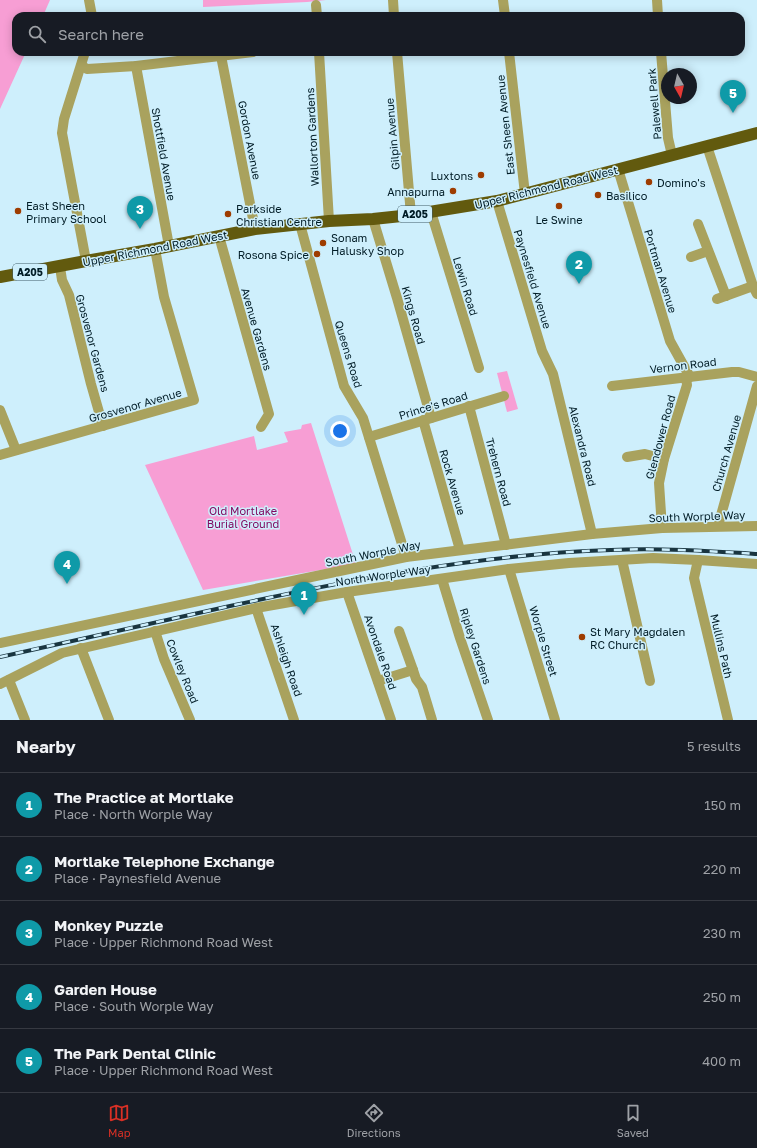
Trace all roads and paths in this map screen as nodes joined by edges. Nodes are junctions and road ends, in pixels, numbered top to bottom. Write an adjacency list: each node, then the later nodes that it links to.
1 (89, 0): 6 (street)
2 (393, 0): 8 (street)
3 (503, 0): 9 (street)
4 (657, 0): 10 (street)
5 (316, 6): 7 (street)
6 (91, 12)
7 (317, 12)
8 (394, 12)
9 (504, 12)
10 (658, 12)
11 (84, 56): 17 (street)
12 (221, 56): 18 (street); 31 (street, Gordon Avenue)
13 (319, 56): 28 (street, Wallorton Gardens)
14 (397, 56): 26 (street, Gilpin Avenue)
15 (509, 56): 23 (street, East Sheen Avenue)
16 (661, 56): 21 (street, Palewell Park)
17 (82, 66): 18 (street); 37 (street)
18 (136, 66): 33 (street, Shottfield Avenue)
19 (757, 133): 20 (highway, Upper Richmond Road West / A205)
20 (707, 146): 21 (highway, Upper Richmond Road West / A205); 40 (street)
21 (672, 154): 22 (highway, Upper Richmond Road West / A205)
22 (618, 169): 23 (highway, Upper Richmond Road West / A205); 43 (street, Portman Avenue)
23 (525, 194): 24 (highway, Upper Richmond Road West / A205)
24 (497, 201): 25 (highway, Upper Richmond Road West / A205); 41 (street, Paynesfield Avenue)
25 (431, 212): 26 (highway, Upper Richmond Road West / A205); 42 (street, Lewin Road)
26 (411, 215): 27 (highway, Upper Richmond Road West / A205)
27 (373, 219): 28 (highway, Upper Richmond Road West / A205); 50 (street, Kings Road)
28 (329, 221): 29 (highway, Upper Richmond Road West / A205)
29 (300, 224): 31 (highway, Upper Richmond Road West / A205); 53 (street, Queens Road)
30 (698, 224): 35 (street)
31 (255, 229): 32 (highway, Upper Richmond Road West / A205)
32 (219, 236): 33 (highway, Upper Richmond Road West / A205); 52 (street, Avenue Gardens)
33 (169, 246): 34 (highway, Upper Richmond Road West / A205)
34 (155, 249): 37 (highway, Upper Richmond Road West / A205); 51 (street, Grosvenor Avenue)
35 (708, 251): 36 (street); 40 (street)
36 (691, 257)
37 (86, 260): 38 (highway, Upper Richmond Road West / A205)
38 (60, 267): 39 (highway, Upper Richmond Road West / A205); 51 (street, Grosvenor Gardens)
39 (0, 277)
40 (755, 290)
41 (548, 364): 61 (street, Alexandra Road)
42 (479, 368)
43 (688, 377): 44 (street, Vernon Road); 45 (street, Vernon Road); 57 (street, Glendower Road)
44 (757, 377)
45 (612, 386)
46 (757, 386): 58 (street, Church Avenue)
47 (504, 396): 48 (street, Prince's Road)
48 (469, 406): 50 (street, Prince's Road); 62 (street, Trehern Road)
49 (0, 410): 54 (street)
50 (427, 419): 53 (street, Prince's Road); 63 (street, Rock Avenue)
51 (103, 426): 54 (street, Grosvenor Avenue)
52 (261, 427)
53 (369, 437): 64 (street, Queens Road)
54 (16, 450): 55 (street, Grosvenor Avenue)
55 (0, 455)
56 (627, 457): 57 (street)
57 (664, 459): 60 (street, Glendower Road)
58 (718, 526): 59 (street, South Worple Way); 60 (street, South Worple Way)
59 (757, 526)
60 (662, 528): 61 (street, South Worple Way)
61 (592, 534): 62 (street, South Worple Way)
62 (506, 544): 63 (street, South Worple Way)
63 (460, 550): 64 (street, South Worple Way)
64 (406, 557): 74 (street, South Worple Way)
65 (622, 560): 66 (street, North Worple Way); 68 (street, North Worple Way); 78 (street)
66 (698, 560): 67 (street, North Worple Way); 88 (street, Mullins Path)
67 (757, 564)
68 (509, 569): 69 (street, North Worple Way); 87 (street, Worple Street)
69 (442, 579): 70 (street, North Worple Way); 86 (street, Ripley Gardens)
70 (348, 592): 71 (street, North Worple Way); 77 (street, Avondale Road)
71 (256, 608): 72 (street, North Worple Way); 83 (street, Ashleigh Road)
72 (155, 631): 75 (street, North Worple Way); 82 (street, Cowley Road)
73 (399, 631): 76 (street)
74 (0, 643)
75 (81, 648): 79 (street, North Worple Way); 81 (street)
76 (413, 670): 77 (street); 85 (street)
77 (378, 681): 84 (street, Avondale Road)
78 (650, 681)
79 (5, 682): 80 (street)
80 (25, 720)
81 (109, 720)
82 (190, 720)
83 (294, 720)
84 (391, 720)
85 (432, 720)
86 (488, 720)
87 (555, 720)
88 (728, 720)

